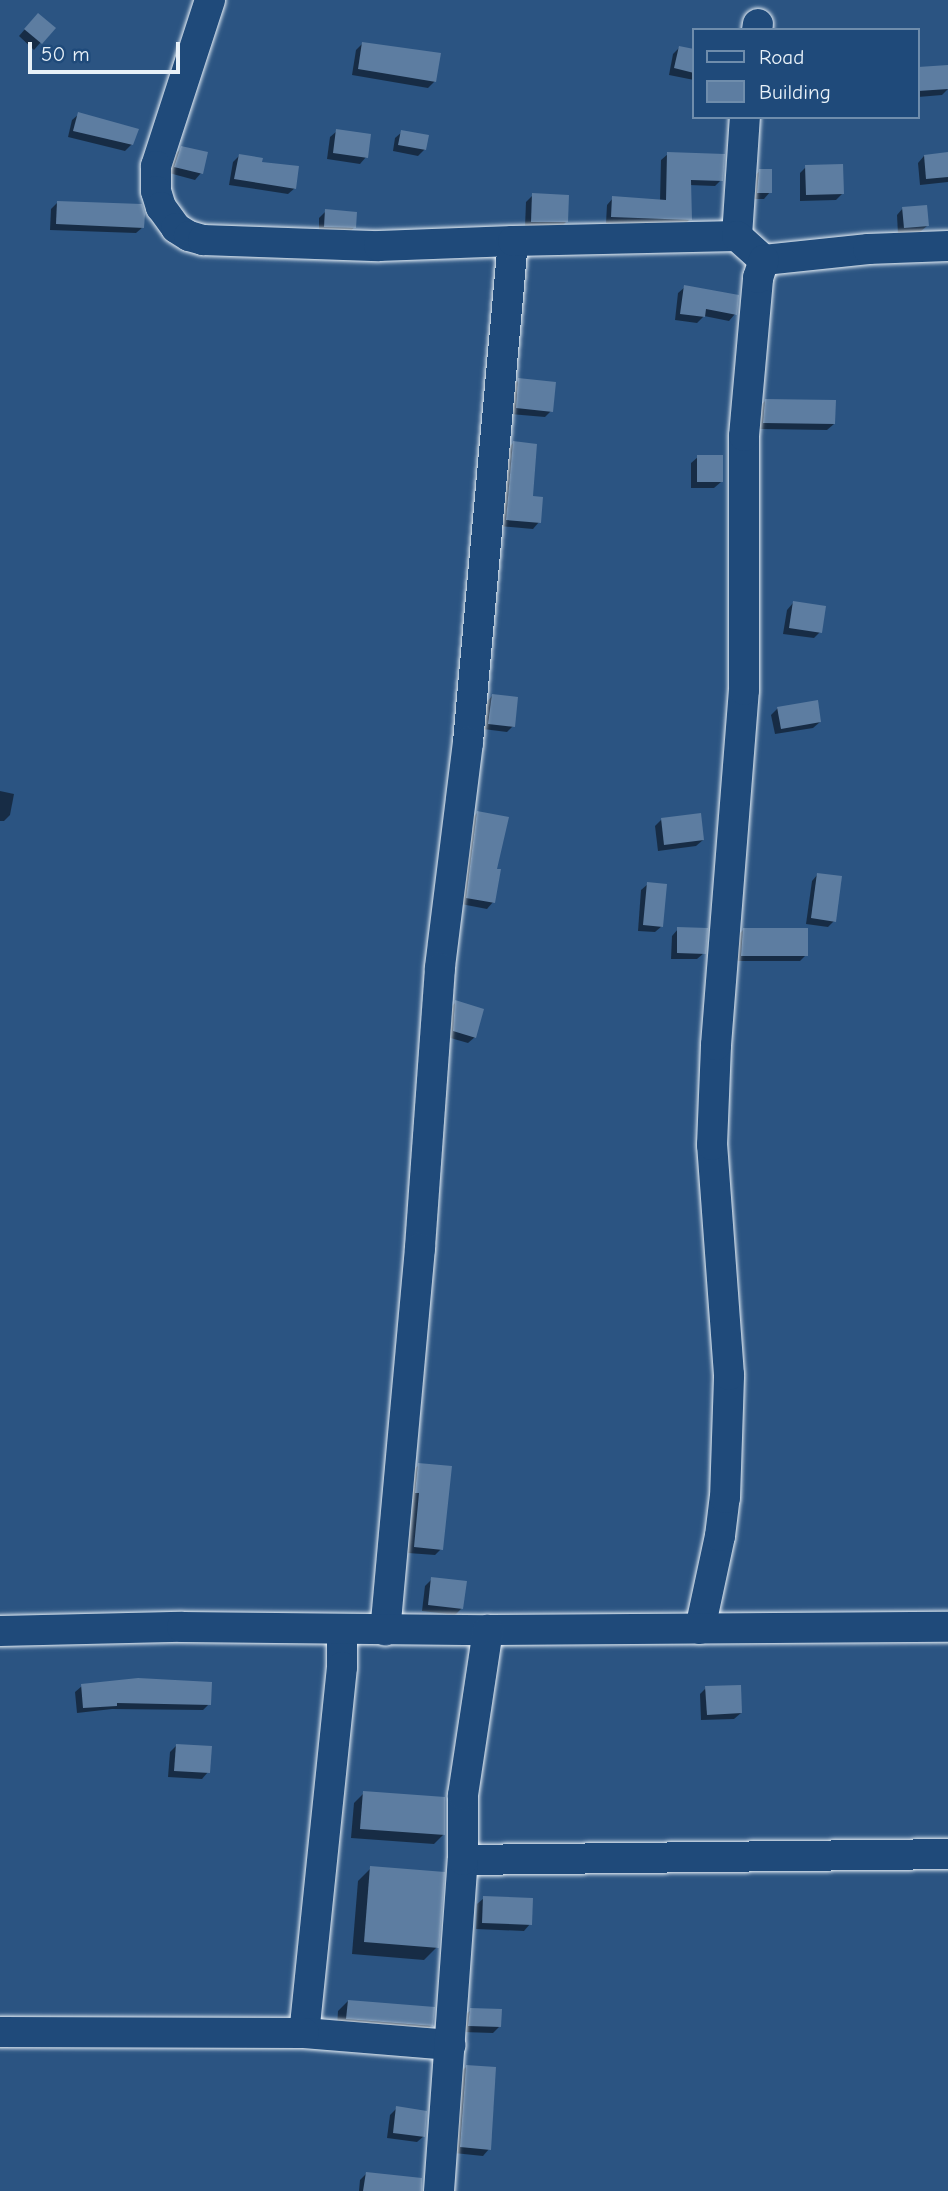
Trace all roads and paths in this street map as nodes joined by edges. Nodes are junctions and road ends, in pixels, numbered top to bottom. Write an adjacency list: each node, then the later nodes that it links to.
1 (210, 0): 4 (street)
2 (745, 119): 3 (street)
3 (737, 236): 4 (street); 6 (street)
4 (513, 241): 10 (street)
5 (948, 246): 6 (street)
6 (764, 260): 9 (street)
7 (948, 1627): 9 (street)
8 (342, 1629): 10 (street); 12 (street); 16 (street)
9 (700, 1629): 11 (street)
10 (385, 1630): 11 (street)
11 (488, 1630): 14 (street)
12 (0, 1631)
13 (948, 1854): 14 (street)
14 (463, 1860): 17 (street)
15 (0, 2032): 16 (street)
16 (304, 2033): 17 (street)
17 (451, 2045): 18 (street)
18 (439, 2191)

